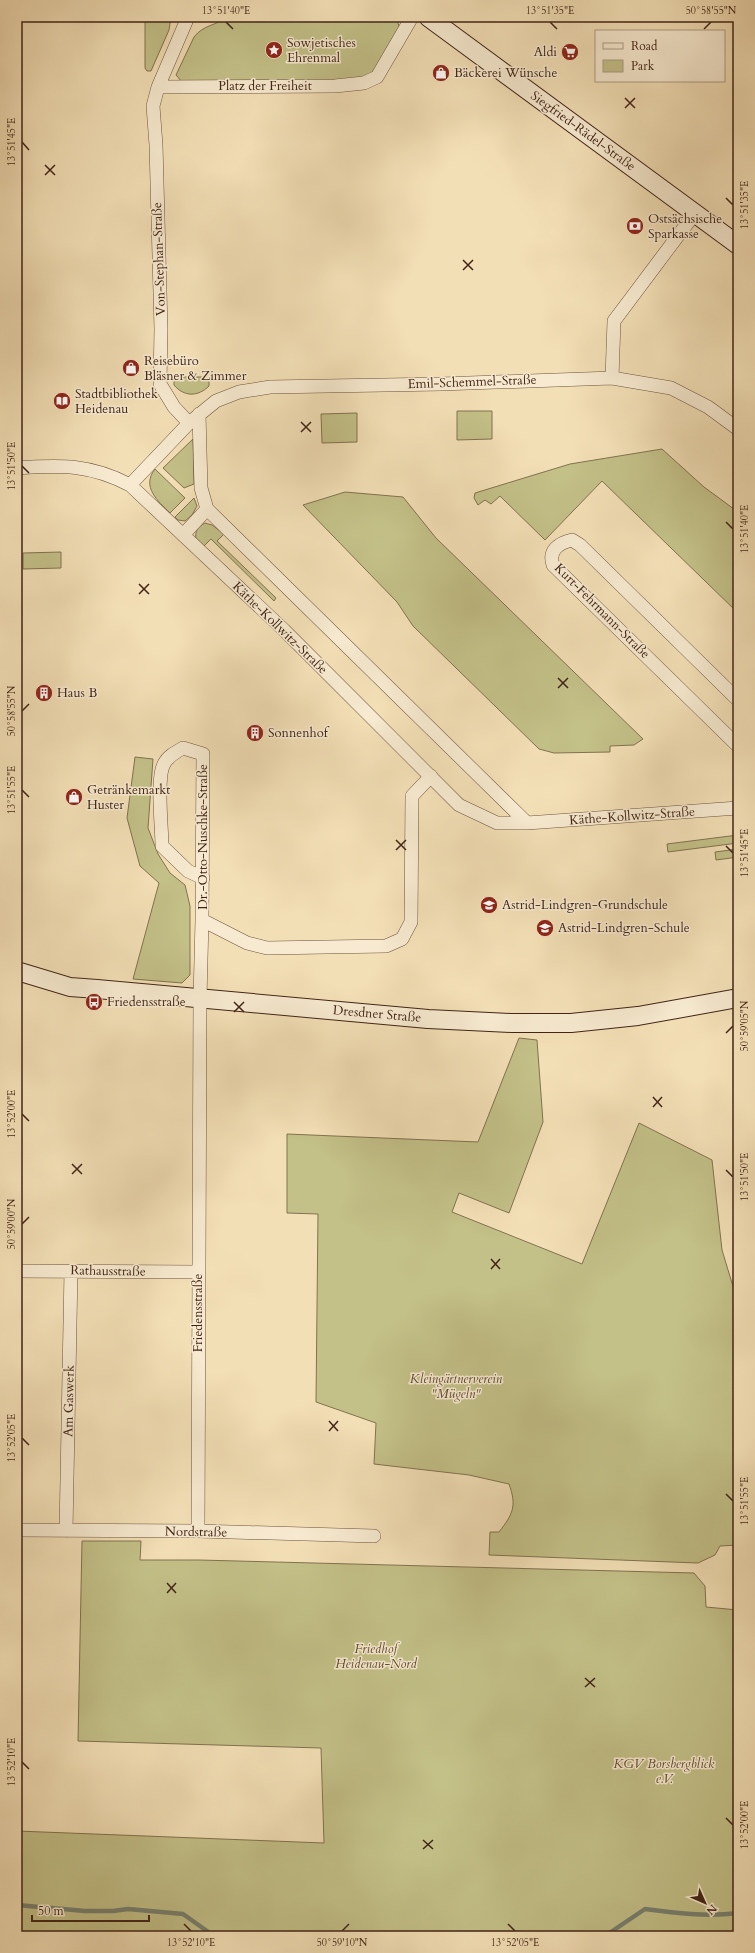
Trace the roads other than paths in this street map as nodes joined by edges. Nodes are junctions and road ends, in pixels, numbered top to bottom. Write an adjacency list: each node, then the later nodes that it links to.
1 (188, 17): 4 (street)
2 (412, 17): 4 (street, Platz der Freiheit)
3 (428, 17): 5 (street, Siegfried-Rädel-Straße)
4 (158, 87): 9 (street, Von-Stephan-Straße)
5 (695, 213): 6 (street, Siegfried-Rädel-Straße); 7 (street)
6 (738, 245)
7 (612, 378): 8 (street, Emil-Schemmel-Straße); 10 (street, Emil-Schemmel-Straße)
8 (199, 414): 9 (street, Emil-Schemmel-Straße); 13 (street)
9 (189, 423): 12 (street, Emil-Schemmel-Straße)
10 (738, 429)
11 (17, 468): 12 (street, Käthe-Kollwitz-Straße)
12 (130, 485): 14 (street, Käthe-Kollwitz-Straße)
13 (206, 509): 14 (street); 19 (street)
14 (183, 535): 17 (street, Käthe-Kollwitz-Straße)
15 (738, 700): 16 (street, Kurt-Fehrmann-Straße)
16 (738, 746)
17 (431, 776): 19 (street, Käthe-Kollwitz-Straße); 21 (street, Dr.-Otto-Nuschke-Straße)
18 (738, 808): 19 (street, Käthe-Kollwitz-Straße)
19 (527, 823)
20 (203, 878): 20 (street, Dr.-Otto-Nuschke-Straße); 21 (street, Dr.-Otto-Nuschke-Straße)
21 (202, 920): 24 (street, Dr.-Otto-Nuschke-Straße)
22 (17, 971): 24 (street, Dresdner Straße)
23 (738, 998): 24 (street, Dresdner Straße)
24 (200, 1000): 27 (street, Friedensstraße)
25 (17, 1270): 26 (street, Rathausstraße)
26 (71, 1271): 27 (street, Rathausstraße); 29 (street, Am Gaswerk)
27 (198, 1272): 30 (street, Friedensstraße)
28 (17, 1530): 29 (street, Nordstraße)
29 (66, 1530): 30 (street, Nordstraße)
30 (198, 1531): 31 (street, Nordstraße)
31 (374, 1536)

